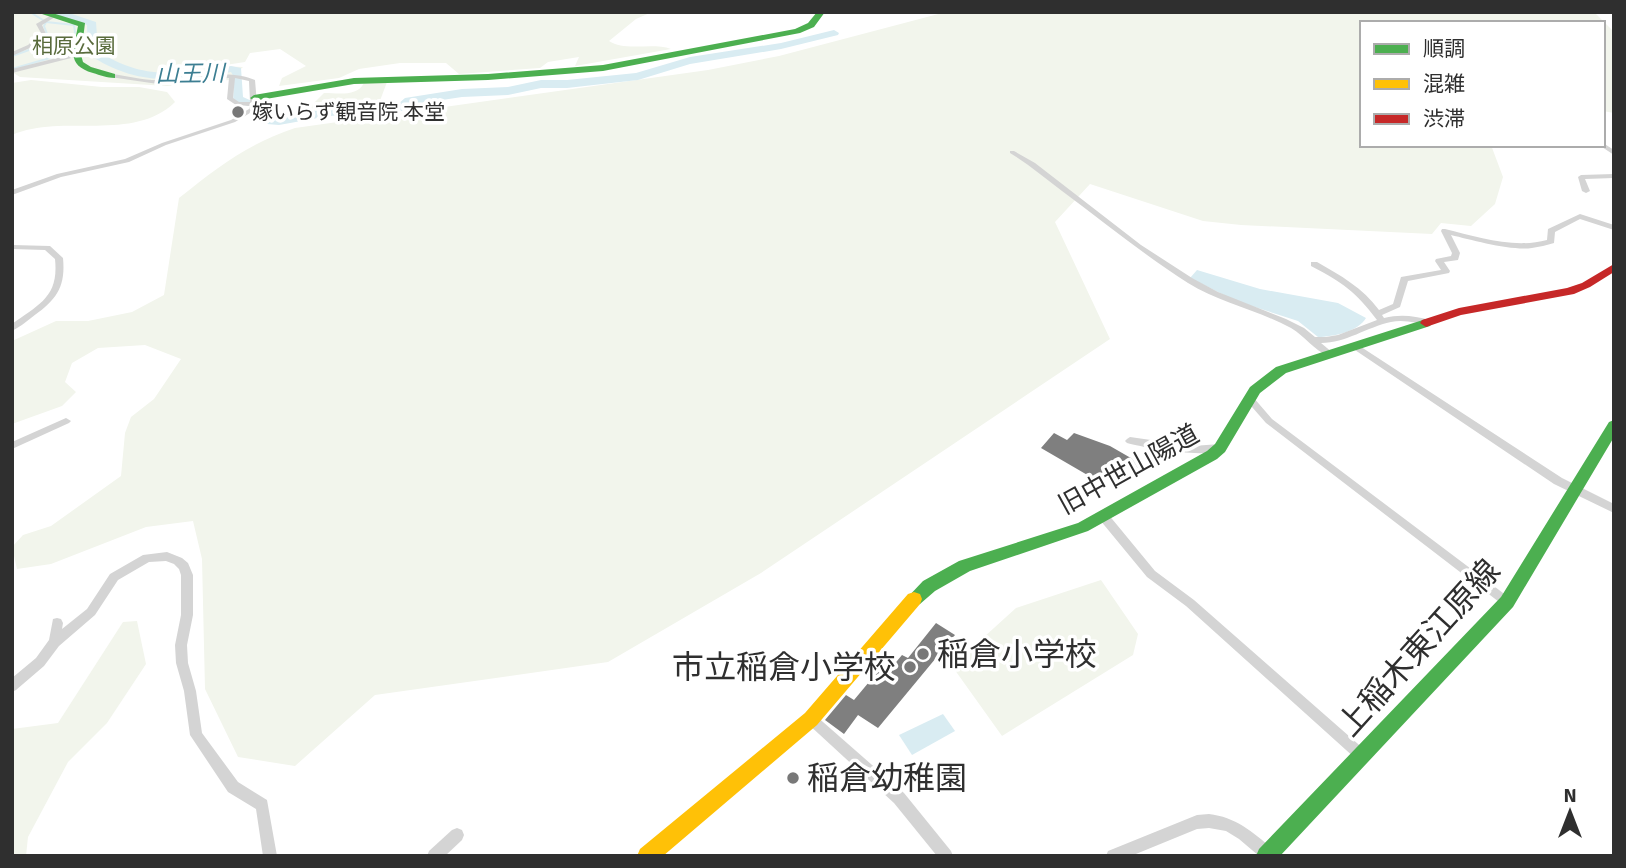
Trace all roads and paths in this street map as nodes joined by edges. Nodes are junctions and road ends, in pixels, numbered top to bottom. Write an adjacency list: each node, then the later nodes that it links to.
1 (821, 12): 8 (street)
2 (45, 18): 3 (street); 4 (street)
3 (12, 54)
4 (77, 55): 5 (street); 6 (street)
5 (12, 71)
6 (111, 76): 7 (street)
7 (232, 76): 8 (street); 8 (street)
8 (254, 101): 12 (street)
9 (1012, 152): 21 (street)
10 (1614, 176): 11 (street)
11 (1586, 191)
12 (12, 193)
13 (1614, 228): 17 (street)
14 (12, 247): 20 (street)
15 (1314, 264): 17 (street)
16 (1614, 267): 18 (street, 旧中世山陽道)
17 (1379, 316): 18 (street); 19 (street)
18 (1427, 322): 22 (street, 旧中世山陽道)
19 (1369, 325): 21 (street); 22 (street)
20 (12, 328)
21 (1310, 340): 23 (street)
22 (1359, 344): 23 (street, 旧中世山陽道); 30 (street)
23 (1329, 353): 24 (street, 旧中世山陽道)
24 (1250, 399): 29 (street, 旧中世山陽道); 33 (street)
25 (66, 421): 28 (street)
26 (1614, 425): 30 (street, 上稲木東江原線)
27 (1130, 441): 29 (street)
28 (12, 446)
29 (1220, 448): 32 (street, 旧中世山陽道)
30 (1575, 490): 31 (street); 33 (street, 上稲木東江原線)
31 (1614, 509)
32 (1104, 517): 37 (street, 旧中世山陽道); 38 (street)
33 (1507, 602): 38 (street, 上稲木東江原線)
34 (57, 623): 35 (street)
35 (55, 642): 36 (street); 41 (street)
36 (12, 686)
37 (811, 719): 43 (street, 旧中世山陽道); 44 (street)
38 (1361, 755): 40 (street, 上稲木東江原線)
39 (457, 835): 42 (street)
40 (1268, 855): 45 (street)
41 (270, 856)
42 (433, 856)
43 (647, 856)
44 (946, 856)
45 (1113, 856)

